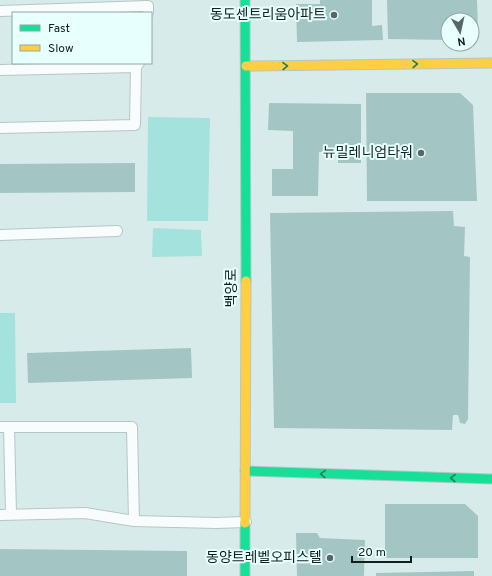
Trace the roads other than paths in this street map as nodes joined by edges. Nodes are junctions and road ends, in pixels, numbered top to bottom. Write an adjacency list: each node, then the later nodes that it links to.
1 (245, 0): 6 (street, 백양로)
2 (0, 11): 3 (lane)
3 (148, 12)
4 (492, 63): 6 (street, one-way to 4)
5 (138, 65): 7 (lane); 8 (lane)
6 (246, 66): 12 (street, 백양로)
7 (0, 70)
8 (0, 128)
9 (117, 231): 10 (lane)
10 (0, 235)
11 (4, 427): 14 (lane); 16 (lane)
12 (245, 471): 13 (street, one-way to 12); 17 (street, 백양로)
13 (492, 479)
14 (11, 514): 15 (lane); 16 (lane)
15 (0, 515)
16 (134, 521): 17 (lane)
17 (246, 522): 18 (street, 백양로)
18 (245, 576)

